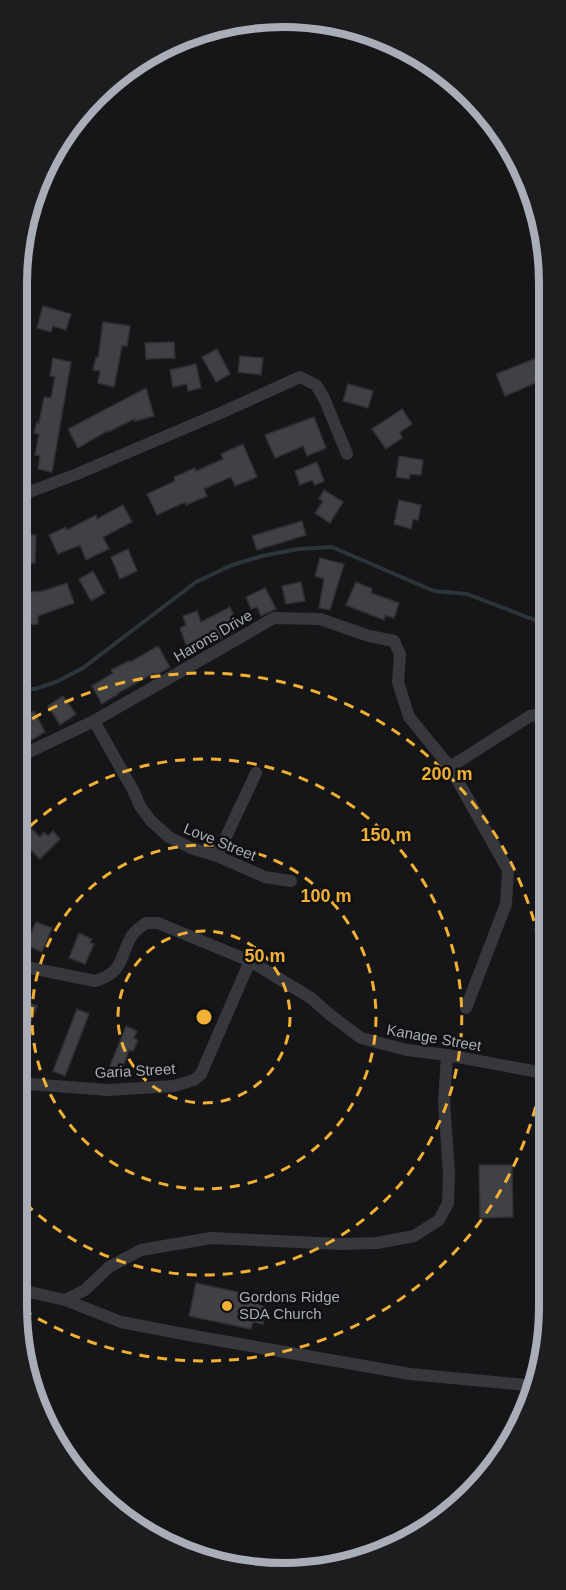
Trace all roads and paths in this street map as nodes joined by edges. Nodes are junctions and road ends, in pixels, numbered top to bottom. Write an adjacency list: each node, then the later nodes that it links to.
1 (347, 454): 2 (street)
2 (27, 493)
3 (539, 715): 6 (street)
4 (94, 721): 5 (street, Harons Drive); 6 (street, Harons Drive); 8 (street, Love Street)
5 (27, 753)
6 (450, 767): 12 (street, Harons Drive)
7 (256, 773): 8 (street)
8 (217, 856): 9 (street, Love Street)
9 (291, 881)
10 (250, 961): 11 (street, Kanage Street); 13 (street, Kanage Street); 15 (street, Garia Street)
11 (27, 967)
12 (466, 1008)
13 (447, 1055): 14 (street, Kanage Street); 17 (street)
14 (539, 1072)
15 (27, 1084)
16 (27, 1291): 17 (street)
17 (65, 1300): 18 (street)
18 (526, 1385)

